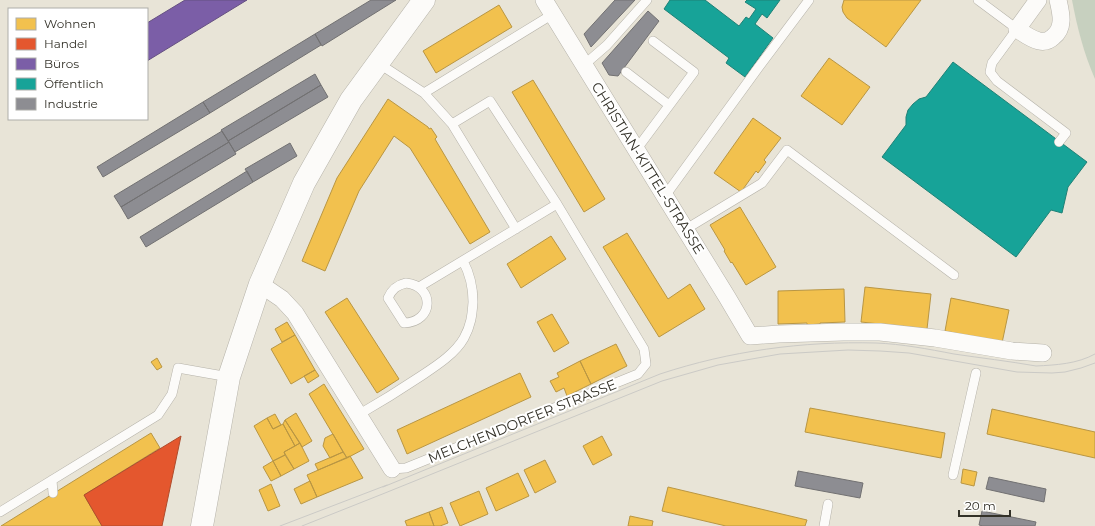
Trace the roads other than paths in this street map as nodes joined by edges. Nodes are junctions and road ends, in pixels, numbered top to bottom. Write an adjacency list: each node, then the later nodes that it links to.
1 (424, 0): 10 (street)
2 (647, 0): 11 (lane)
3 (809, 0): 18 (lane)
4 (978, 0): 8 (lane)
5 (1038, 0): 8 (street)
6 (1058, 0): 8 (street)
7 (549, 7): 11 (street, CHRISTIAN-KITTEL-STRASSE); 13 (lane)
8 (1017, 29): 16 (lane)
9 (653, 41): 14 (lane)
10 (378, 63): 13 (lane); 24 (street)
11 (584, 65): 17 (street, CHRISTIAN-KITTEL-STRASSE)
12 (626, 72): 14 (lane)
13 (424, 93): 15 (lane)
14 (669, 105): 17 (lane)
15 (452, 124): 19 (lane); 20 (lane)
16 (1059, 142)
17 (636, 150): 18 (street, CHRISTIAN-KITTEL-STRASSE)
18 (665, 196): 21 (street, CHRISTIAN-KITTEL-STRASSE)
19 (556, 204): 20 (lane); 30 (lane, MELCHENDORFER STRASSE)
20 (516, 229): 22 (lane)
21 (686, 230): 23 (lane); 26 (street, CHRISTIAN-KITTEL-STRASSE)
22 (463, 261): 25 (lane); 29 (lane)
23 (954, 275)
24 (260, 284): 28 (street); 29 (street)
25 (419, 287): 25 (lane)
26 (1043, 353)
27 (976, 373): 31 (lane)
28 (229, 378): 32 (lane); 36 (street)
29 (358, 416): 30 (street)
30 (392, 469)
31 (953, 475)
32 (52, 480): 33 (lane); 35 (lane)
33 (53, 493)
34 (828, 504): 37 (lane)
35 (0, 512)
36 (202, 526)
37 (824, 526)

